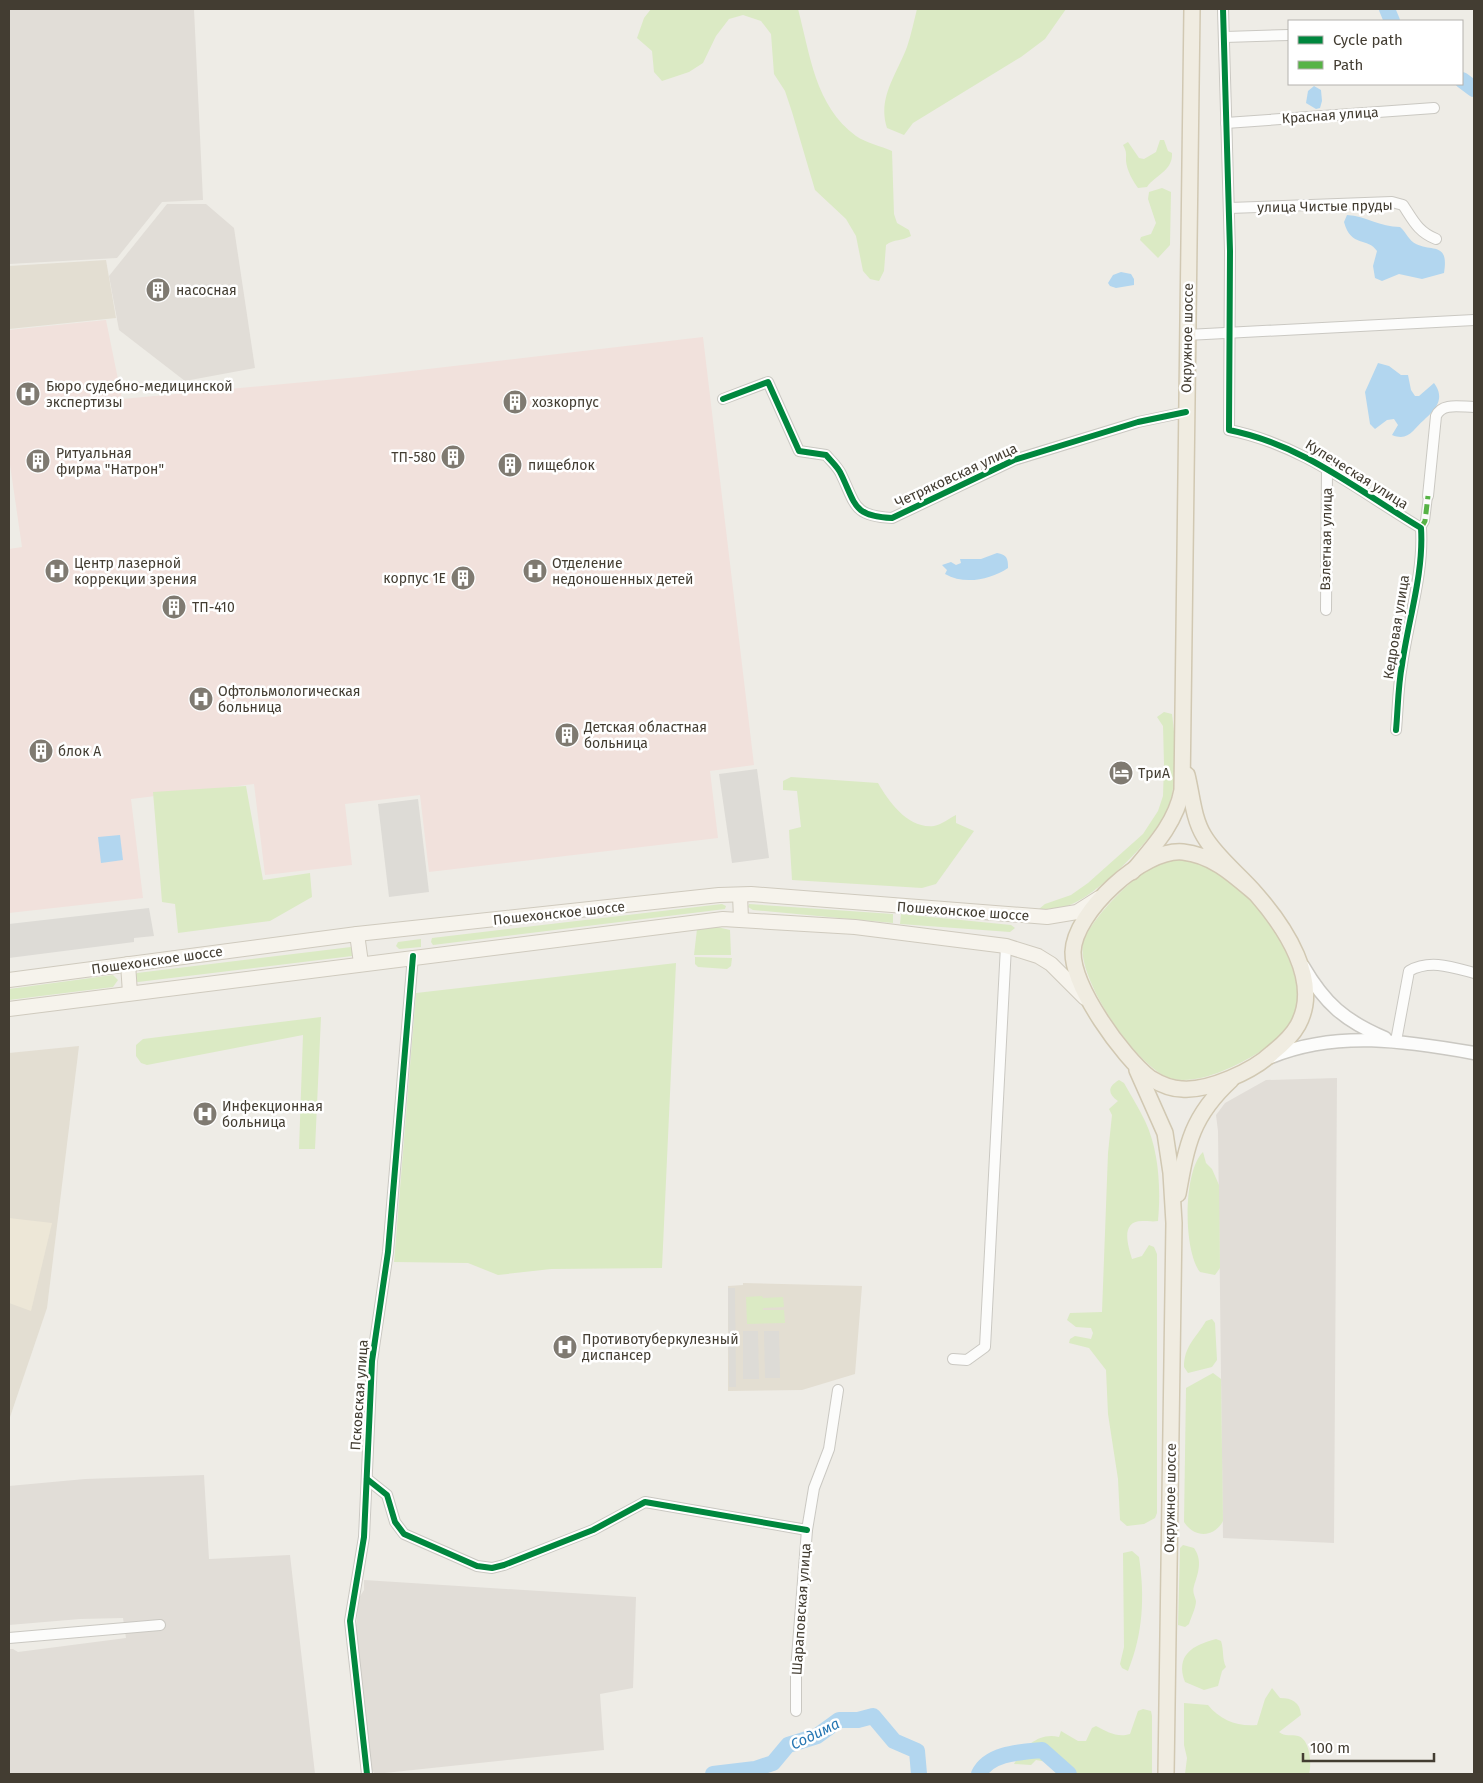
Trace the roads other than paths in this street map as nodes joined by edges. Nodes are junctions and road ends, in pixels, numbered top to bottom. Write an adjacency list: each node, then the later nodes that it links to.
1 (1192, 9): 11 (main road, Окружное шоссе)
2 (1223, 9): 4 (street)
3 (1288, 34): 4 (street)
4 (1226, 37): 6 (street)
5 (1434, 108): 6 (street, Красная улица)
6 (1226, 123): 7 (street)
7 (1229, 208): 8 (street, улица Чистые пруды); 10 (street)
8 (1436, 239)
9 (1474, 320): 10 (street)
10 (1230, 332): 11 (street); 15 (street, Купеческая улица)
11 (1187, 335): 14 (main road, Окружное шоссе)
12 (723, 399): 14 (street, Четряковская улица)
13 (1474, 407): 16 (street, Кедровая улица)
14 (1186, 412): 20 (main road, Окружное шоссе)
15 (1327, 468): 17 (street, Купеческая улица); 18 (street, Взлетная улица)
16 (1428, 496): 17 (street, Кедровая улица)
17 (1421, 528): 19 (street, Кедровая улица)
18 (1326, 610)
19 (1396, 730)
20 (1184, 758): 21 (main road, Окружное шоссе); 23 (main road, Окружное шоссе)
21 (1132, 872): 22 (main road, Окружное шоссе); 23 (main road, Окружное шоссе)
22 (1106, 893): 24 (main road, Пошехонское шоссе); 36 (main road, Окружное шоссе)
23 (1256, 894): 29 (main road, Окружное шоссе)
24 (740, 895): 25 (main road); 26 (main road, Пошехонское шоссе)
25 (741, 919): 27 (main road, Пошехонское шоссе); 28 (main road, Пошехонское шоссе)
26 (357, 934): 30 (main road); 31 (main road, Пошехонское шоссе)
27 (1006, 946): 36 (main road, Пошехонское шоссе); 43 (street)
28 (413, 956): 30 (main road, Пошехонское шоссе); 45 (street, Псковская улица)
29 (1298, 958): 37 (street); 39 (main road, Окружное шоссе)
30 (361, 963): 34 (main road, Пошехонское шоссе)
31 (128, 964): 33 (main road, Пошехонское шоссе); 34 (main road)
32 (1474, 973): 37 (street)
33 (9, 980)
34 (130, 993): 35 (main road, Пошехонское шоссе)
35 (9, 1009)
36 (1096, 1011): 40 (main road, Окружное шоссе)
37 (1393, 1040): 38 (street); 39 (street)
38 (1474, 1053)
39 (1264, 1060): 41 (main road, Окружное шоссе)
40 (1133, 1062): 41 (main road, Окружное шоссе); 42 (main road, Окружное шоссе)
41 (1236, 1076): 42 (main road, Окружное шоссе)
42 (1174, 1223): 51 (main road, Окружное шоссе)
43 (953, 1359)
44 (838, 1390): 46 (street, Шараповская улица)
45 (367, 1479): 46 (street); 50 (street, Псковская улица)
46 (807, 1530): 49 (street, Шараповская улица)
47 (160, 1625): 48 (street)
48 (9, 1638)
49 (796, 1711)
50 (367, 1774)
51 (1166, 1774)

